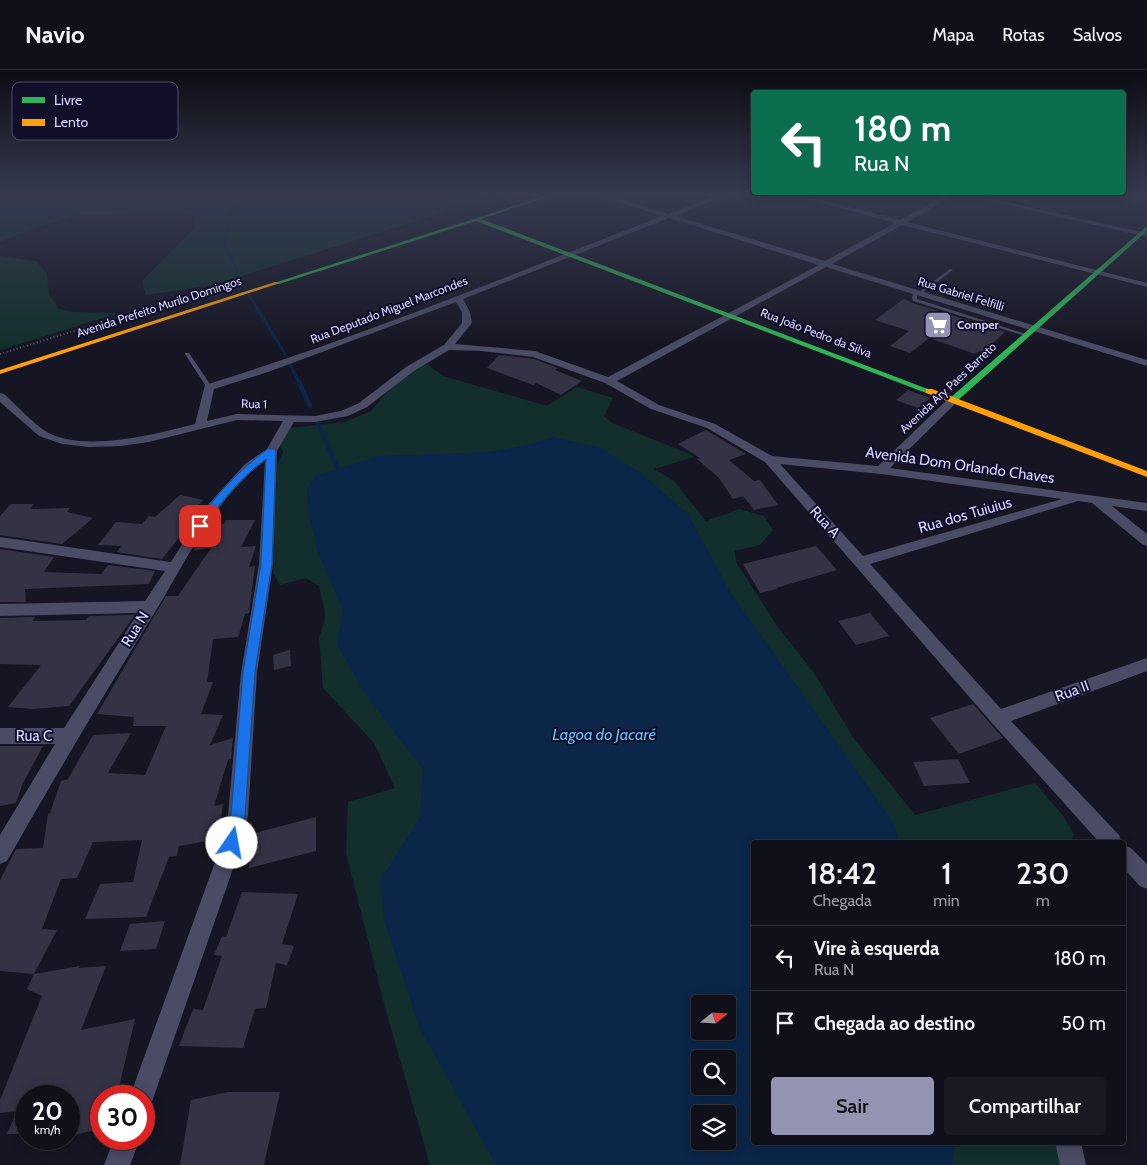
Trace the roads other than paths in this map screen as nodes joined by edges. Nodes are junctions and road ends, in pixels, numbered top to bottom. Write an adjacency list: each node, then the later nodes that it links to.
1 (363, 245): 17 (street, Avenida Prefeito Murilo Domingos)
2 (396, 245): 22 (street, Avenida Prefeito Murilo Domingos)
3 (541, 245): 9 (street, Rua João Pedro da Silva)
4 (594, 245): 9 (street, Rua Deputado Miguel Marcondes)
5 (764, 245): 10 (street, Rua Gabriel Felfilli)
6 (860, 245): 10 (street)
7 (991, 245): 12 (street)
8 (1129, 245): 12 (street, Avenida Ary Paes Barreto)
9 (568, 255): 15 (street, Rua Deputado Miguel Marcondes); 16 (street, Rua João Pedro da Silva)
10 (826, 264): 14 (street, Rua Gabriel Felfilli); 16 (street)
11 (951, 270): 14 (lane)
12 (1095, 272): 13 (street); 18 (street, Avenida Ary Paes Barreto)
13 (1147, 285)
14 (918, 292): 18 (street, Rua Gabriel Felfilli)
15 (458, 298): 19 (street, Rua 1); 24 (street, Rua Deputado Miguel Marcondes)
16 (732, 316): 23 (street); 26 (street, Rua João Pedro da Silva)
17 (90, 331)
18 (1031, 332): 21 (street, Rua Gabriel Felfilli); 26 (street, Avenida Ary Paes Barreto)
19 (447, 347): 23 (street, Rua A); 27 (street, Rua 1)
20 (187, 354): 24 (lane)
21 (1147, 363)
22 (0, 372)
23 (609, 380): 30 (street, Rua A)
24 (209, 387): 28 (street)
25 (0, 396): 28 (street, Rua 1)
26 (953, 400): 31 (street, Avenida Ary Paes Barreto); 32 (street, Rua João Pedro da Silva)
27 (290, 419): 28 (street, Rua 1); 29 (street, Rua N)
28 (200, 426)
29 (271, 451): 39 (street, Rua N); 50 (street)
30 (769, 459): 31 (street, Avenida Dom Orlando Chaves); 38 (street, Rua A)
31 (881, 470): 33 (street, Avenida Dom Orlando Chaves)
32 (1147, 474)
33 (1079, 498): 34 (street, Avenida Dom Orlando Chaves); 38 (street, Rua dos Tuiuius)
34 (1096, 500): 35 (street, Avenida Dom Orlando Chaves); 36 (street)
35 (1147, 507)
36 (1147, 541)
37 (0, 542): 39 (street)
38 (861, 562): 43 (street, Rua A)
39 (173, 567): 40 (street, Rua N)
40 (149, 607): 41 (street); 45 (street, Rua N)
41 (0, 610)
42 (1147, 664): 43 (street, Rua II)
43 (998, 718): 46 (street, Rua A)
44 (0, 736): 45 (street, Rua C)
45 (69, 736): 47 (street, Rua N)
46 (1102, 838)
47 (0, 854)
48 (1126, 857): 49 (street)
49 (1147, 879)
50 (146, 1085)
51 (1069, 1145): 54 (street)
52 (122, 1150): 53 (street)
53 (117, 1165)
54 (1073, 1165)

